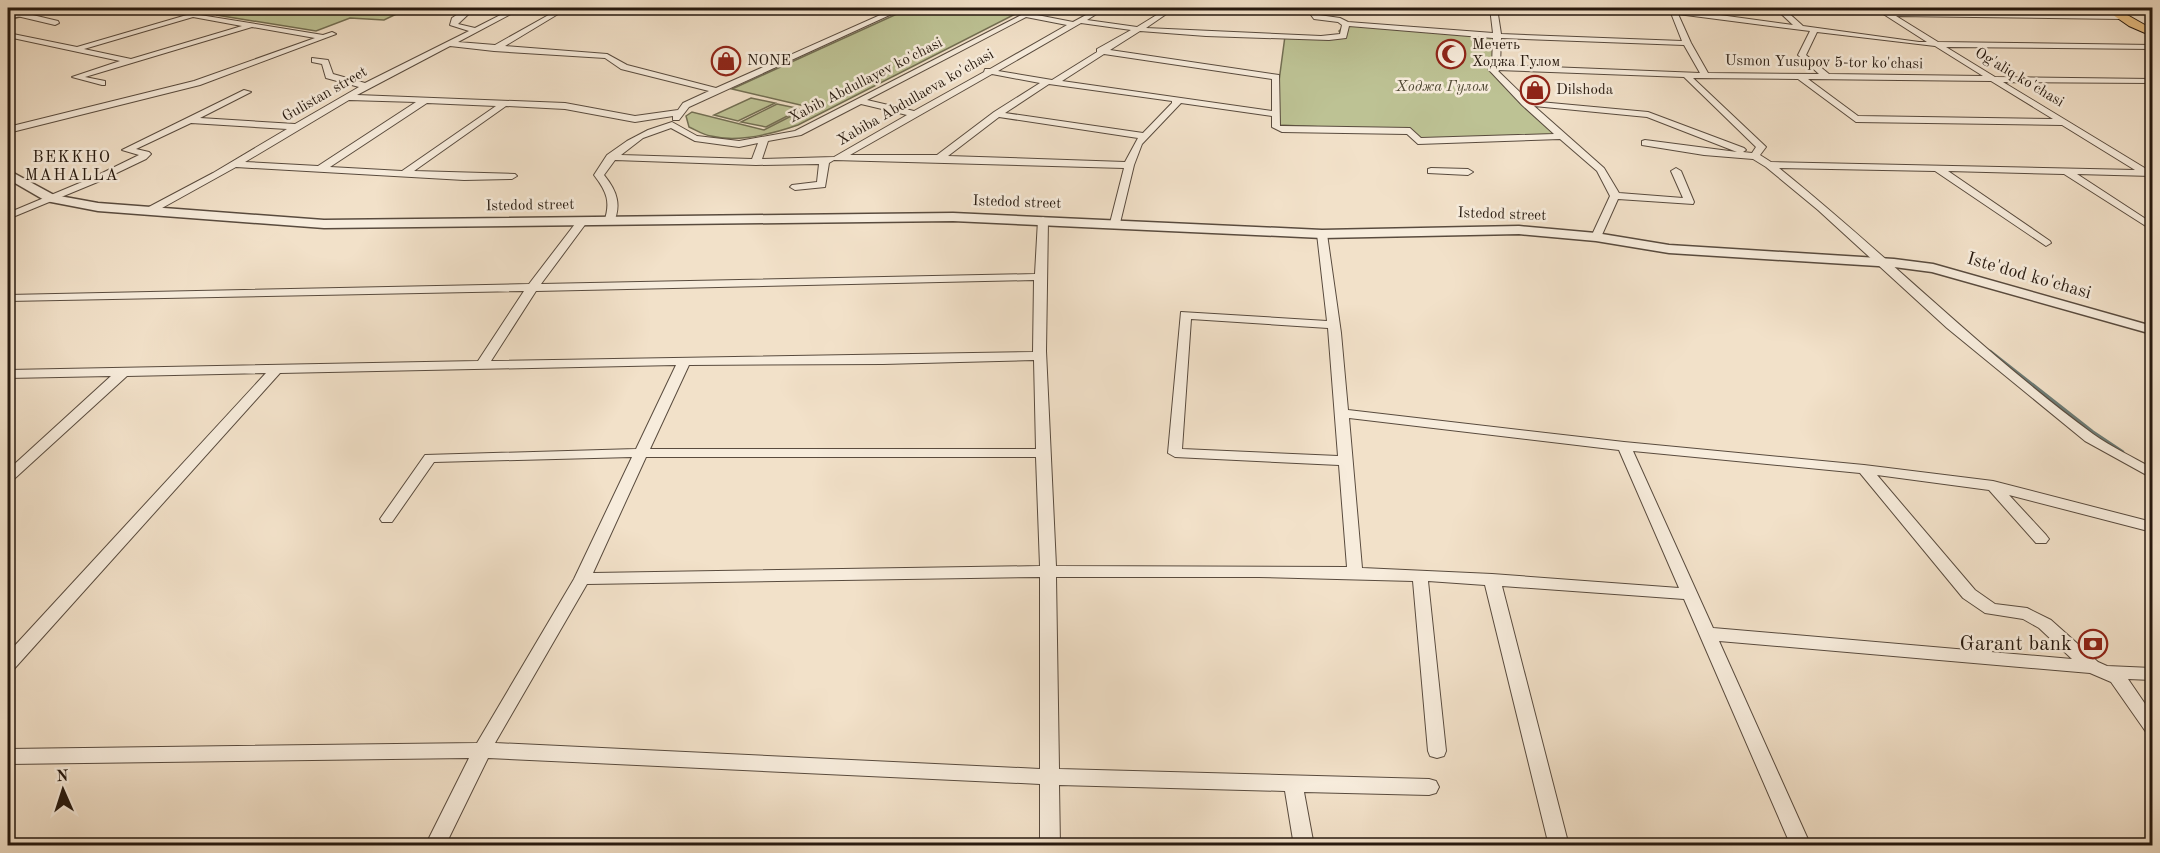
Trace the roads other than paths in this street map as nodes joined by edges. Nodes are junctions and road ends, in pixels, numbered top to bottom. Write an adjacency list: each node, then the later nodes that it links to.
1 (50, 8): 16 (street)
2 (471, 8): 27 (street)
3 (518, 8): 27 (street, Gulistan street)
4 (565, 8): 38 (street)
5 (901, 8): 53 (street)
6 (1039, 8): 19 (street, Xabib Abdullayev ko'chasi)
7 (1103, 8): 22 (street, Xabiba Abdullaeva ko'chasi)
8 (1172, 8): 28 (street)
9 (1319, 8): 24 (street)
10 (1494, 8): 32 (street)
11 (1779, 8): 26 (street)
12 (1877, 8): 18 (street, Og'aliq ko'chasi)
13 (2108, 8): 21 (main road)
14 (1673, 9): 26 (street); 33 (street)
15 (207, 10): 17 (street)
16 (20, 14): 20 (street); 23 (street)
17 (197, 14): 25 (street); 37 (street)
18 (1889, 14): 21 (street); 35 (street, Og'aliq ko'chasi)
19 (1025, 15): 22 (street); 58 (street, Xabib Abdullayev ko'chasi)
20 (8, 16)
21 (2122, 17): 30 (main road)
22 (1076, 22): 28 (street); 43 (street, Xabiba Abdullaeva ko'chasi)
23 (55, 23)
24 (1346, 24): 28 (street); 32 (street)
25 (252, 25): 41 (street); 69 (street)
26 (1801, 28): 29 (street)
27 (476, 30): 34 (street, Gulistan street)
28 (1136, 30): 39 (street)
29 (1814, 30): 35 (street); 47 (street)
30 (2152, 33)
31 (8, 35): 37 (street)
32 (1497, 36): 33 (street); 42 (street)
33 (1687, 43): 44 (street)
34 (451, 44): 38 (street); 52 (street, Gulistan street)
35 (1936, 44): 36 (street); 48 (street, Og'aliq ko'chasi)
36 (2152, 47)
37 (78, 48): 41 (street)
38 (494, 49): 53 (street)
39 (1100, 51): 50 (street); 64 (street)
40 (315, 60): 52 (street)
41 (131, 61): 51 (street)
42 (1496, 68): 45 (street, Usmon Yusupov 5-tor ko'chasi); 60 (street)
43 (988, 71): 50 (street); 62 (street, Xabiba Abdullaeva ko'chasi)
44 (1705, 74): 45 (street, Usmon Yusupov 5-tor ko'chasi); 46 (street, Usmon Yusupov 5-tor ko'chasi)
45 (1686, 75): 74 (street)
46 (1799, 76): 47 (street, Usmon Yusupov 5-tor ko'chasi); 66 (street)
47 (1826, 76): 48 (street, Usmon Yusupov 5-tor ko'chasi)
48 (1994, 79): 49 (street, Usmon Yusupov 5-tor ko'chasi); 66 (street, Og'aliq ko'chasi)
49 (2152, 81)
50 (1050, 82): 57 (street); 63 (street)
51 (102, 83)
52 (364, 87): 55 (street, Gulistan street)
53 (717, 91): 61 (street)
54 (247, 92): 65 (street)
55 (349, 97): 56 (street); 68 (street, Gulistan street)
56 (427, 99): 59 (street); 84 (street)
57 (1174, 99): 64 (street); 70 (street)
58 (859, 101): 62 (street); 72 (street, Xabib Abdullayev ko'chasi)
59 (505, 103): 61 (street); 91 (street)
60 (1528, 105): 71 (street); 74 (street)
61 (681, 112): 67 (street)
62 (914, 114): 76 (street, Xabiba Abdullaeva ko'chasi)
63 (997, 114): 70 (street); 77 (street)
64 (1276, 114): 71 (street)
65 (191, 120): 68 (street); 95 (street)
66 (2066, 122): 89 (street, Og'aliq ko'chasi)
67 (672, 124): 72 (street, Xabib Abdullayev ko'chasi); 75 (street)
68 (297, 127): 80 (street, Gulistan street)
69 (8, 130)
70 (1144, 136): 81 (street)
71 (1562, 136): 94 (street)
72 (764, 139): 79 (street)
73 (1646, 143): 74 (street)
74 (1755, 156): 82 (street)
75 (610, 157): 79 (street); 100 (street)
76 (838, 158): 77 (street, Xabiba Abdullaeva ko'chasi); 78 (street)
77 (939, 158): 81 (street, Xabiba Abdullaeva ko'chasi)
78 (824, 161): 79 (street); 93 (street)
79 (756, 162)
80 (234, 164): 84 (street); 96 (street, Gulistan street)
81 (1129, 165): 101 (street)
82 (1769, 165): 83 (street); 106 (street)
83 (1938, 168): 87 (street); 105 (street)
84 (320, 169): 91 (street)
85 (1431, 171): 88 (street)
86 (1676, 171): 94 (street)
87 (2066, 171): 89 (street); 102 (street)
88 (1468, 172)
89 (2149, 173)
90 (8, 174): 95 (street, Istedod street)
91 (404, 174): 92 (street)
92 (512, 176)
93 (795, 187)
94 (1615, 196): 104 (street)
95 (50, 198): 96 (street, Istedod street); 97 (street)
96 (149, 211): 99 (street, Istedod street)
97 (8, 216)
98 (1043, 219): 100 (street, Istedod street); 101 (street, Istedod street); 107 (street)
99 (582, 222): 100 (street, Istedod street); 108 (street)
100 (609, 222)
101 (1115, 223): 103 (street, Istedod street)
102 (2152, 227)
103 (1322, 234): 104 (street, Istedod street); 110 (street)
104 (1596, 237): 106 (street, Istedod street)
105 (2046, 243)
106 (1888, 263): 111 (street, Iste'dod ko'chasi); 124 (street)
107 (1039, 277): 108 (street); 112 (street)
108 (532, 288): 109 (street); 114 (street)
109 (8, 298)
110 (1334, 325): 118 (street); 122 (street)
111 (2152, 330)
112 (1041, 356): 113 (street); 121 (street)
113 (684, 361): 114 (street); 120 (street)
114 (482, 365): 115 (street)
115 (276, 369): 116 (street); 137 (street)
116 (122, 373): 117 (street); 125 (street)
117 (8, 374)
118 (1342, 413): 119 (street); 122 (street)
119 (1624, 446): 123 (street); 135 (street)
120 (642, 453): 121 (street); 127 (street); 133 (street)
121 (1042, 453): 130 (street)
122 (1346, 461): 131 (street)
123 (1864, 469): 126 (street); 138 (street)
124 (2152, 474)
125 (8, 477)
126 (1993, 486): 128 (street); 129 (street)
127 (387, 519)
128 (2152, 527)
129 (2041, 538)
130 (1048, 571): 131 (street); 133 (street); 144 (street)
131 (1355, 573): 132 (street)
132 (1420, 576): 134 (street); 142 (street)
133 (582, 579): 141 (street)
134 (1492, 579): 135 (street); 150 (street)
135 (1689, 594): 136 (street)
136 (1707, 634): 138 (street); 151 (street)
137 (8, 664)
138 (2099, 670): 139 (street); 140 (street)
139 (2152, 674)
140 (2152, 727)
141 (482, 750): 143 (street); 144 (street); 147 (street)
142 (1437, 751)
143 (8, 757)
144 (1050, 777): 145 (street); 148 (street)
145 (1293, 784): 146 (street); 149 (street)
146 (1430, 787)
147 (435, 846)
148 (1050, 846)
149 (1304, 846)
150 (1558, 846)
151 (1801, 846)

